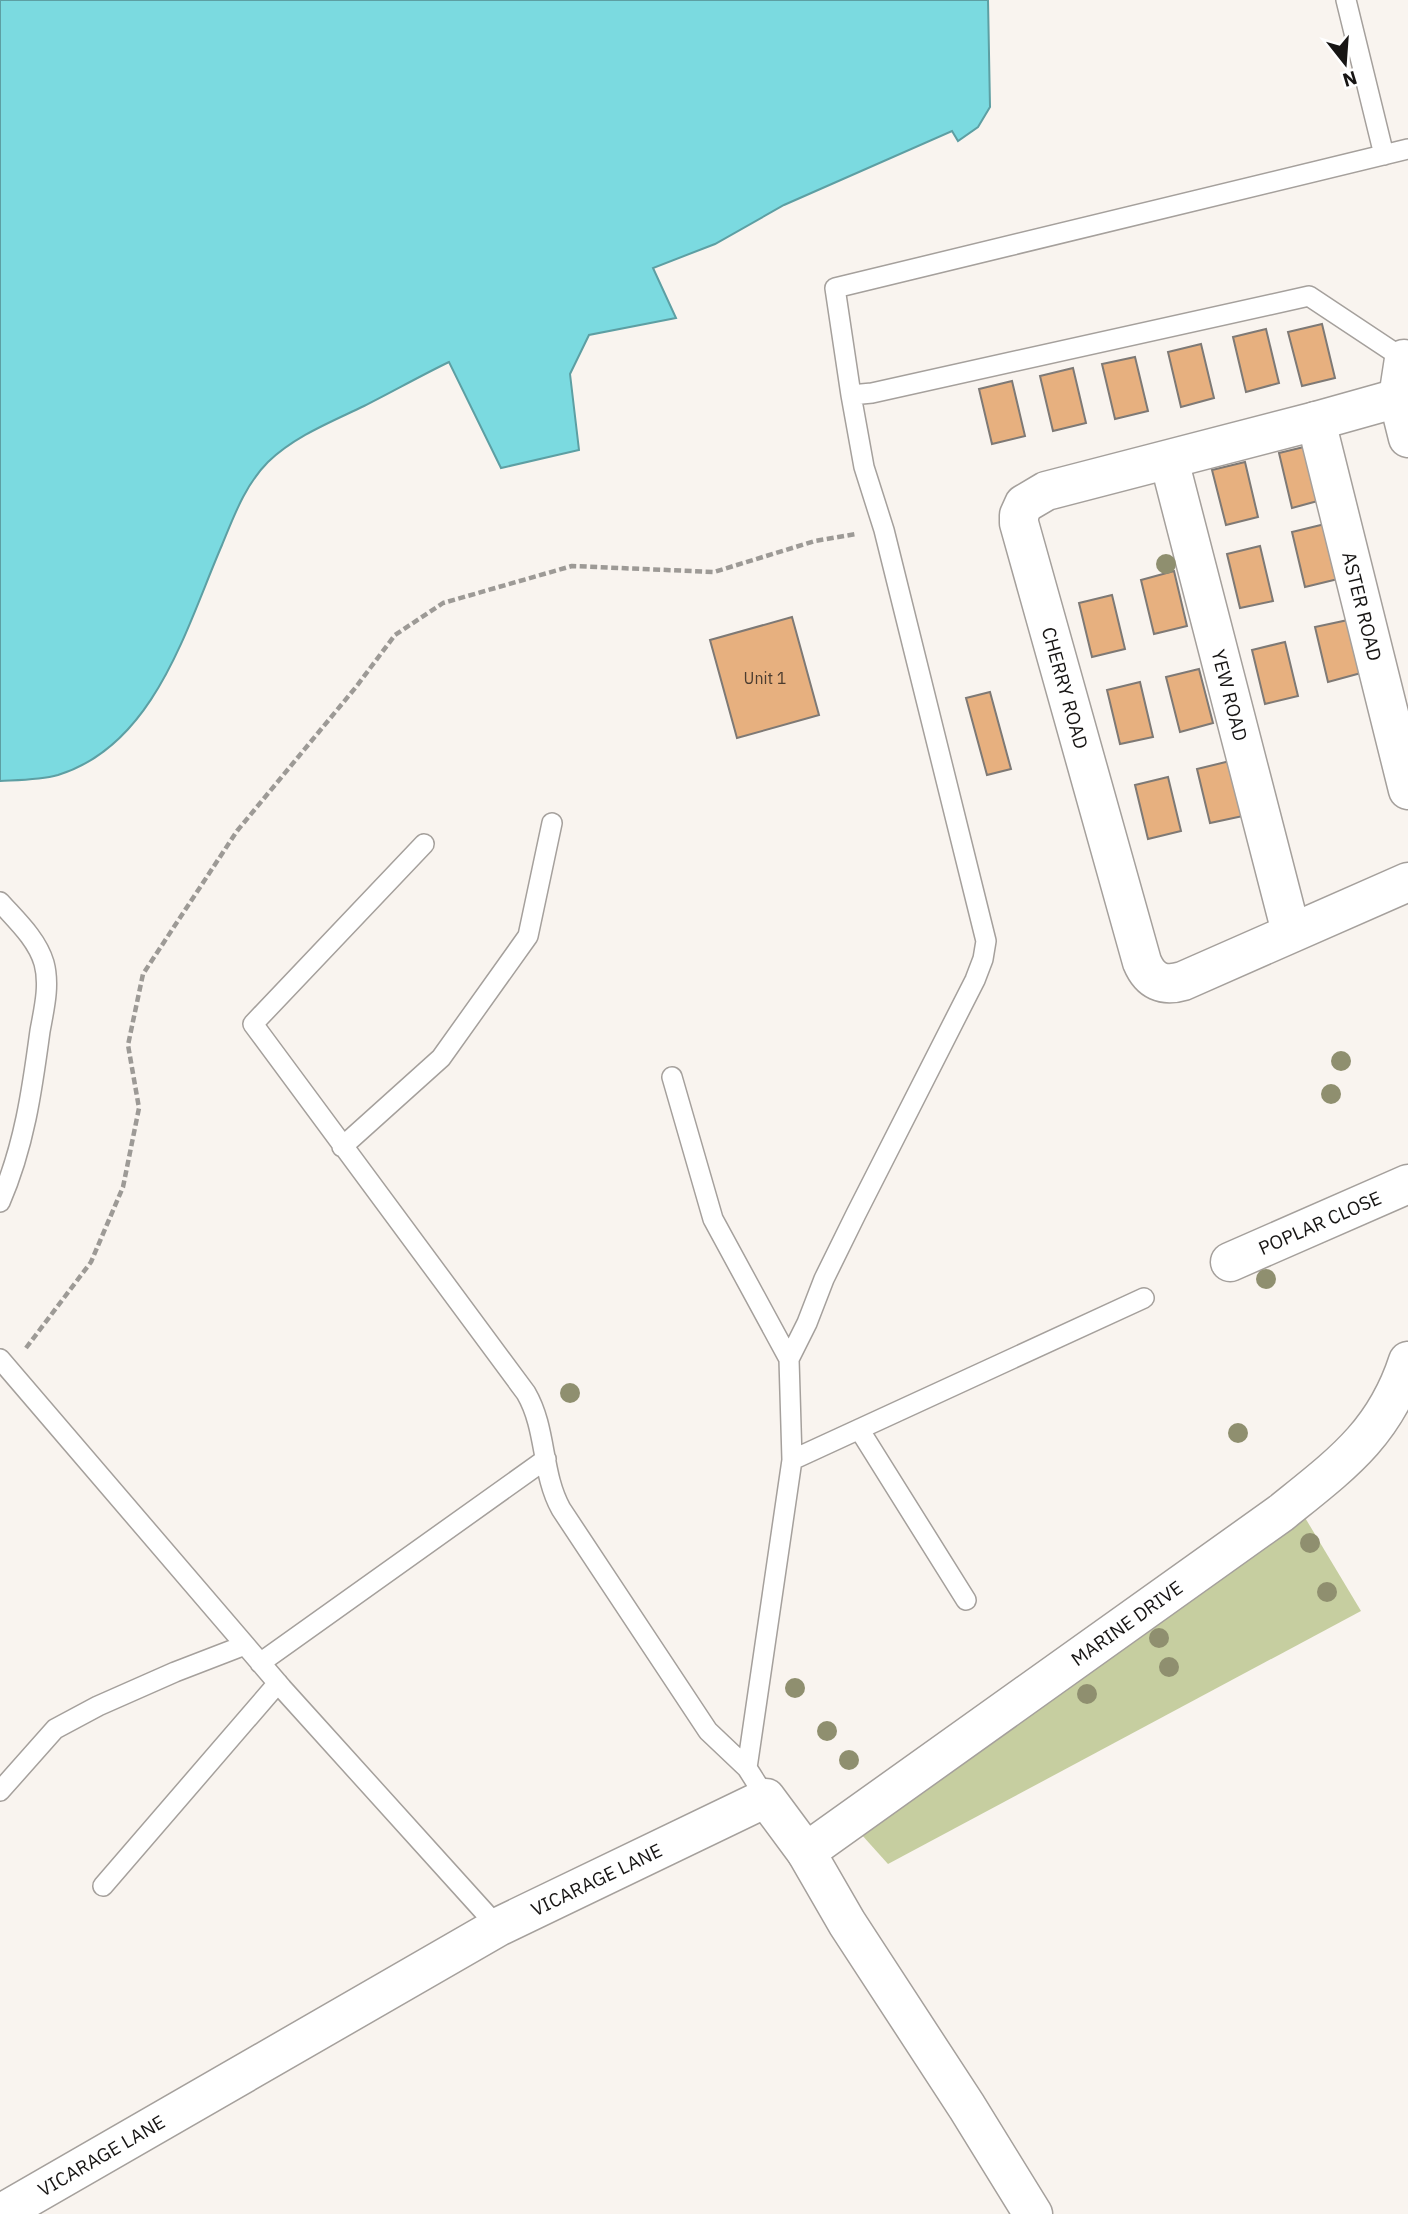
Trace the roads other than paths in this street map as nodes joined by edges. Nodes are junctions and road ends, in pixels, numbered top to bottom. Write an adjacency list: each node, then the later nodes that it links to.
1 (1346, 0): 3 (lane)
2 (1408, 149): 3 (lane)
3 (1384, 155): 5 (lane)
4 (1404, 359): 5 (lane); 6 (street)
5 (851, 395): 22 (lane)
6 (1398, 398): 7 (street, CHERRY ROAD); 8 (street)
7 (1316, 421): 9 (street, CHERRY ROAD); 10 (street, ASTER ROAD)
8 (1408, 438)
9 (1169, 460): 15 (street, YEW ROAD); 15 (street, CHERRY ROAD)
10 (1408, 790)
11 (552, 823): 17 (lane)
12 (424, 844): 17 (lane)
13 (1408, 882): 15 (street, CHERRY ROAD)
14 (0, 902): 19 (lane)
15 (1291, 932)
16 (672, 1077): 22 (lane)
17 (342, 1147): 27 (lane)
18 (1408, 1184): 20 (street, POPLAR CLOSE)
19 (0, 1202)
20 (1230, 1262)
21 (1144, 1298): 26 (lane)
22 (789, 1359): 28 (lane)
23 (1408, 1361): 25 (street, MARINE DRIVE)
24 (4, 1365): 30 (lane)
25 (1401, 1399): 35 (street, MARINE DRIVE)
26 (859, 1429): 28 (lane); 29 (lane)
27 (546, 1459): 31 (lane); 33 (lane)
28 (792, 1460): 33 (lane)
29 (967, 1600)
30 (245, 1645): 31 (lane); 34 (lane)
31 (260, 1663): 32 (lane)
32 (278, 1683): 36 (lane); 37 (lane)
33 (757, 1783): 35 (street); 37 (street, VICARAGE LANE)
34 (0, 1791)
35 (806, 1852): 39 (street)
36 (103, 1886)
37 (498, 1927): 38 (street, VICARAGE LANE)
38 (0, 2214)
39 (1033, 2214)

